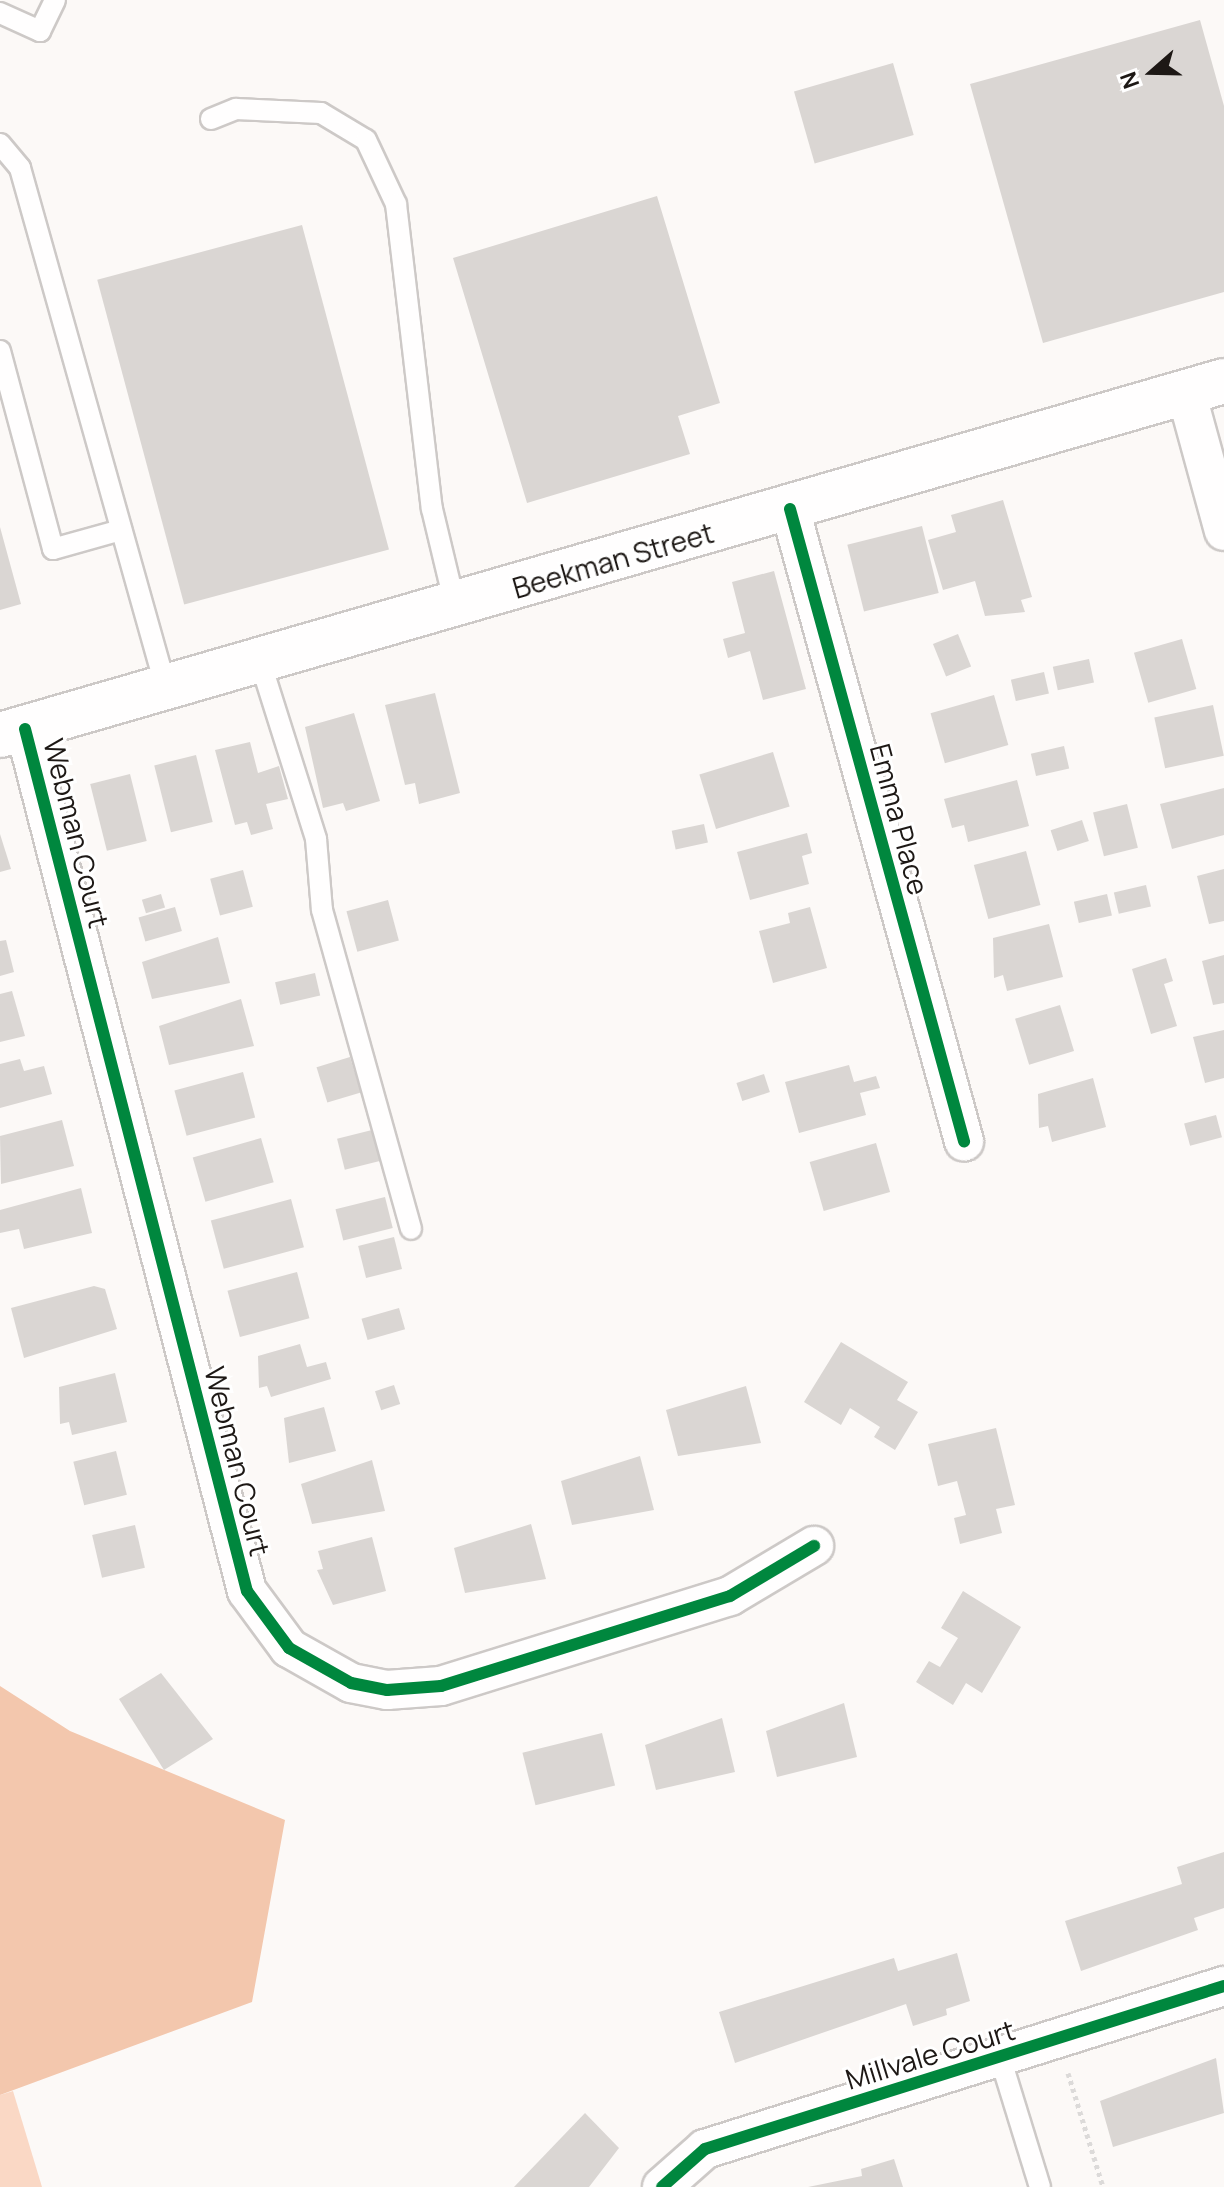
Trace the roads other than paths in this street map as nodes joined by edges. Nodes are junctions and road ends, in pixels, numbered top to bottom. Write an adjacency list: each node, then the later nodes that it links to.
1 (55, 0): 2 (lane)
2 (0, 13)
3 (211, 119): 10 (lane)
4 (0, 144): 8 (lane)
5 (0, 351): 8 (lane)
6 (1205, 386): 7 (main road, Beekman Street); 9 (street)
7 (790, 509): 10 (main road, Beekman Street); 14 (street, Emma Place)
8 (121, 530): 12 (lane)
9 (1224, 531)
10 (455, 605): 11 (main road, Beekman Street)
11 (260, 661): 12 (main road, Beekman Street); 15 (lane)
12 (166, 688): 13 (main road, Beekman Street)
13 (12, 732): 16 (street, Webman Court)
14 (964, 1141)
15 (411, 1229)
16 (814, 1546)
17 (1224, 1986): 18 (street, Millvale Court)
18 (1000, 2057): 19 (street, Millvale Court); 20 (lane)
19 (662, 2187)
20 (1040, 2187)

